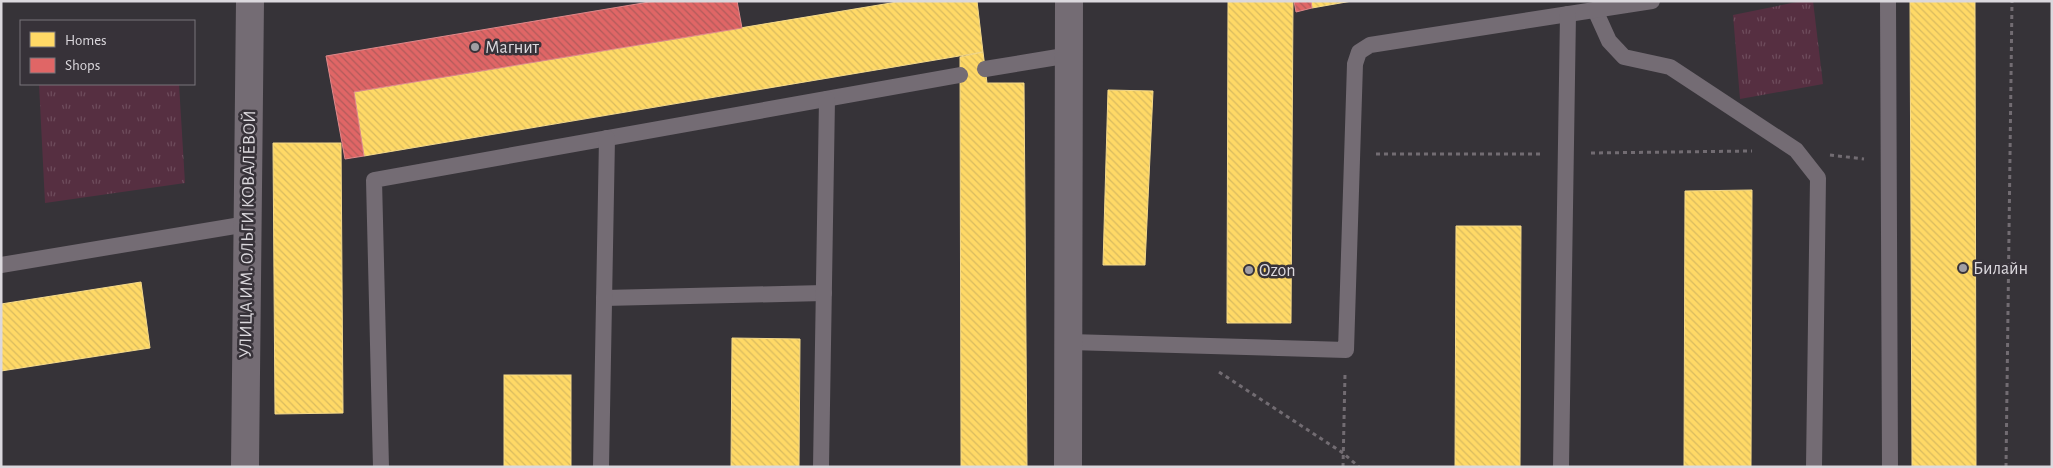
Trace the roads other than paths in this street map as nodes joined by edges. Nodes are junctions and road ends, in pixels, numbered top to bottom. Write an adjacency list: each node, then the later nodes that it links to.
1 (250, 1): 12 (street, УЛИЦА ИМ. ОЛЬГИ КОВАЛЁВОЙ)
2 (1069, 1): 7 (street)
3 (1652, 1): 5 (lane)
4 (1888, 1): 24 (lane)
5 (1595, 10): 6 (lane); 23 (lane)
6 (1568, 14): 16 (lane); 22 (lane)
7 (1070, 55): 8 (lane); 16 (street)
8 (985, 69)
9 (960, 75): 10 (lane)
10 (827, 98): 11 (lane); 14 (lane)
11 (607, 138): 15 (lane); 18 (lane)
12 (248, 224): 13 (lane); 17 (street, УЛИЦА ИМ. ОЛЬГИ КОВАЛЁВОЙ)
13 (1, 265)
14 (824, 293): 15 (lane); 20 (lane)
15 (604, 298): 19 (lane)
16 (1070, 342): 21 (street)
17 (245, 467)
18 (381, 467)
19 (601, 467)
20 (821, 467)
21 (1068, 467)
22 (1561, 467)
23 (1814, 467)
24 (1890, 467)

